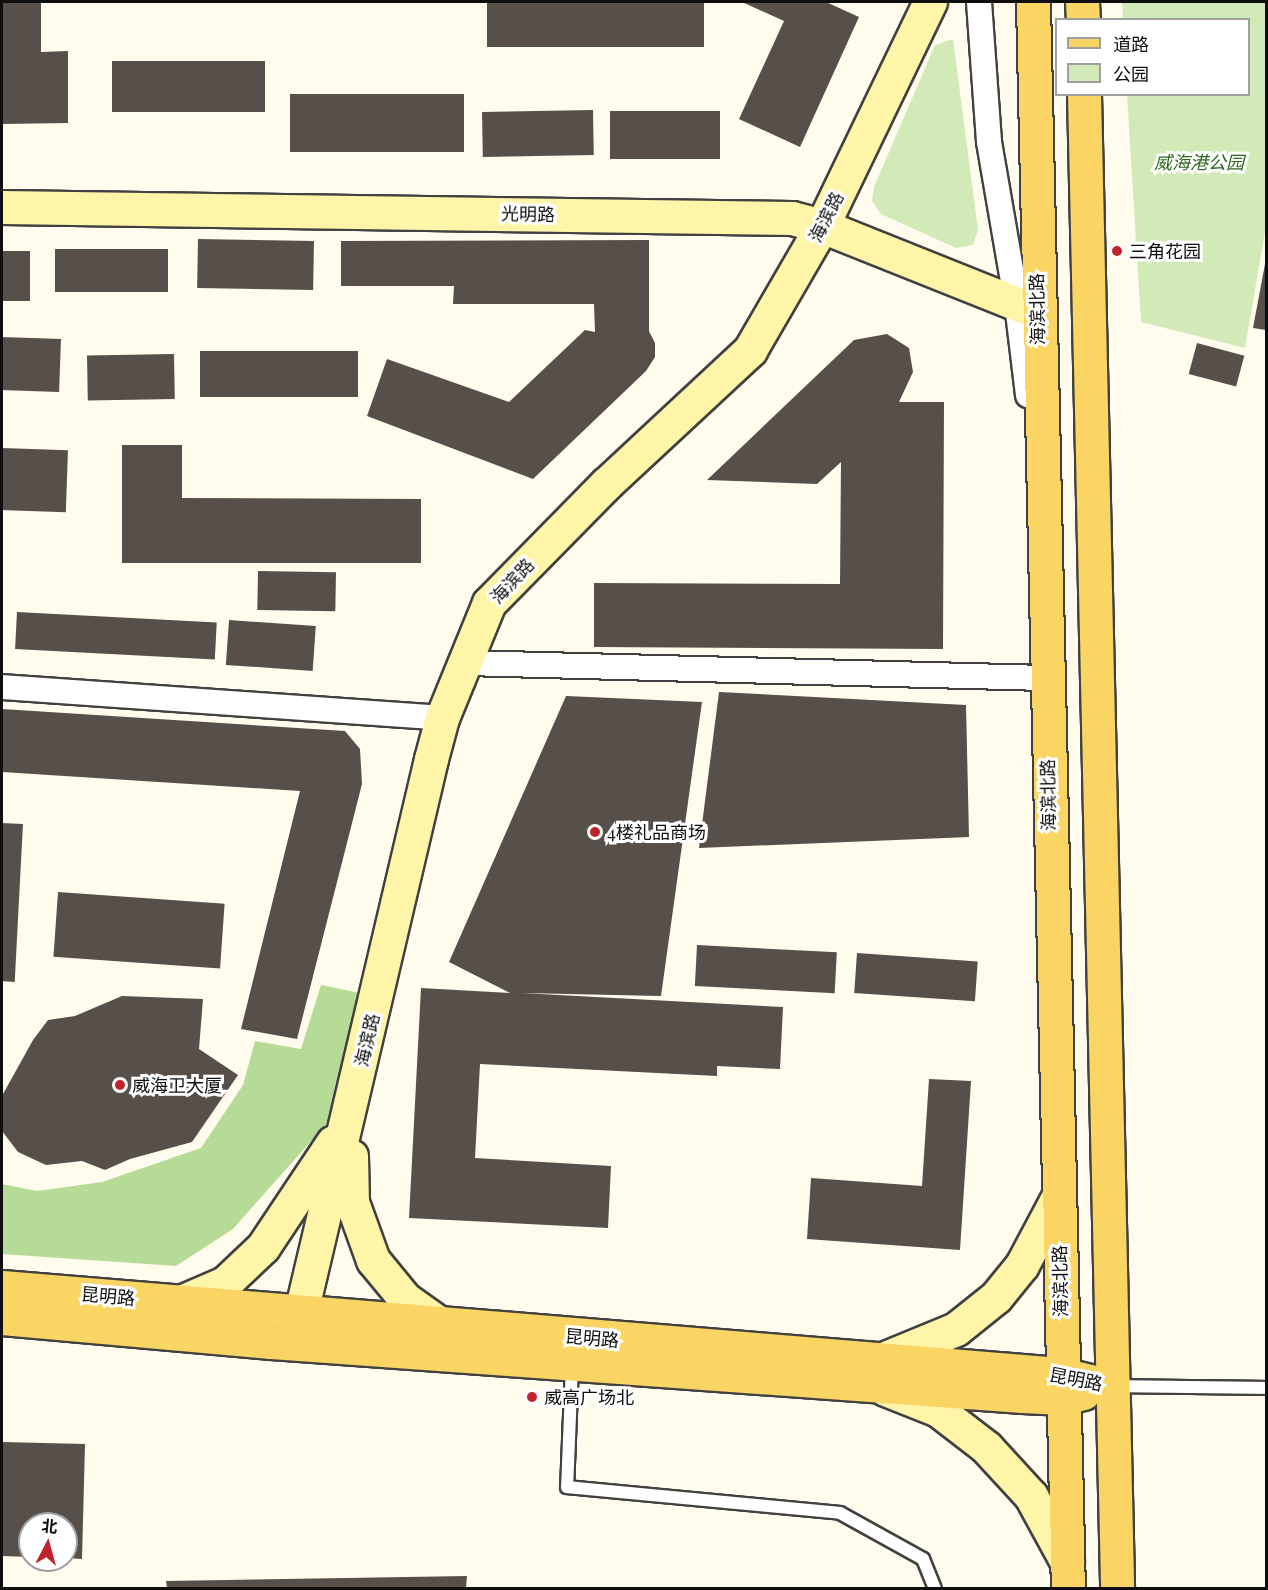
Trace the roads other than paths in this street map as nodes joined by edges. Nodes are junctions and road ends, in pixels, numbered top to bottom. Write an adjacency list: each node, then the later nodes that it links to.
1 (930, 2): 8 (main road, 海滨路)
2 (980, 2): 9 (street)
3 (1033, 2): 9 (main road, 海滨北路)
4 (1082, 2): 5 (main road)
5 (1083, 18)
6 (1084, 96): 24 (main road)
7 (2, 207): 8 (main road, 光明路)
8 (822, 226): 9 (main road, 光明路); 10 (main road, 海滨路)
9 (1027, 308): 11 (main road, 海滨北路)
10 (465, 663): 11 (street); 13 (main road, 海滨路)
11 (1045, 678): 15 (main road, 海滨北路)
12 (2, 687): 13 (street)
13 (442, 718): 14 (main road, 海滨路)
14 (350, 1114): 17 (main road); 19 (main road); 20 (main road, 海滨路)
15 (1058, 1197): 22 (main road); 23 (main road, 海滨北路)
16 (2, 1287): 17 (main road, 昆明路)
17 (181, 1302): 20 (main road, 昆明路)
18 (2, 1318): 20 (main road, 昆明路)
19 (443, 1326): 20 (main road, 昆明路); 21 (main road, 昆明路)
20 (300, 1328): 21 (main road, 昆明路)
21 (574, 1350): 22 (main road, 昆明路); 27 (lane)
22 (877, 1373): 23 (main road, 昆明路); 26 (main road)
23 (1062, 1386): 24 (main road, 昆明路); 26 (main road, 海滨北路)
24 (1111, 1386): 25 (lane); 28 (main road)
25 (1266, 1388)
26 (1067, 1575)
27 (935, 1588)
28 (1117, 1588)

